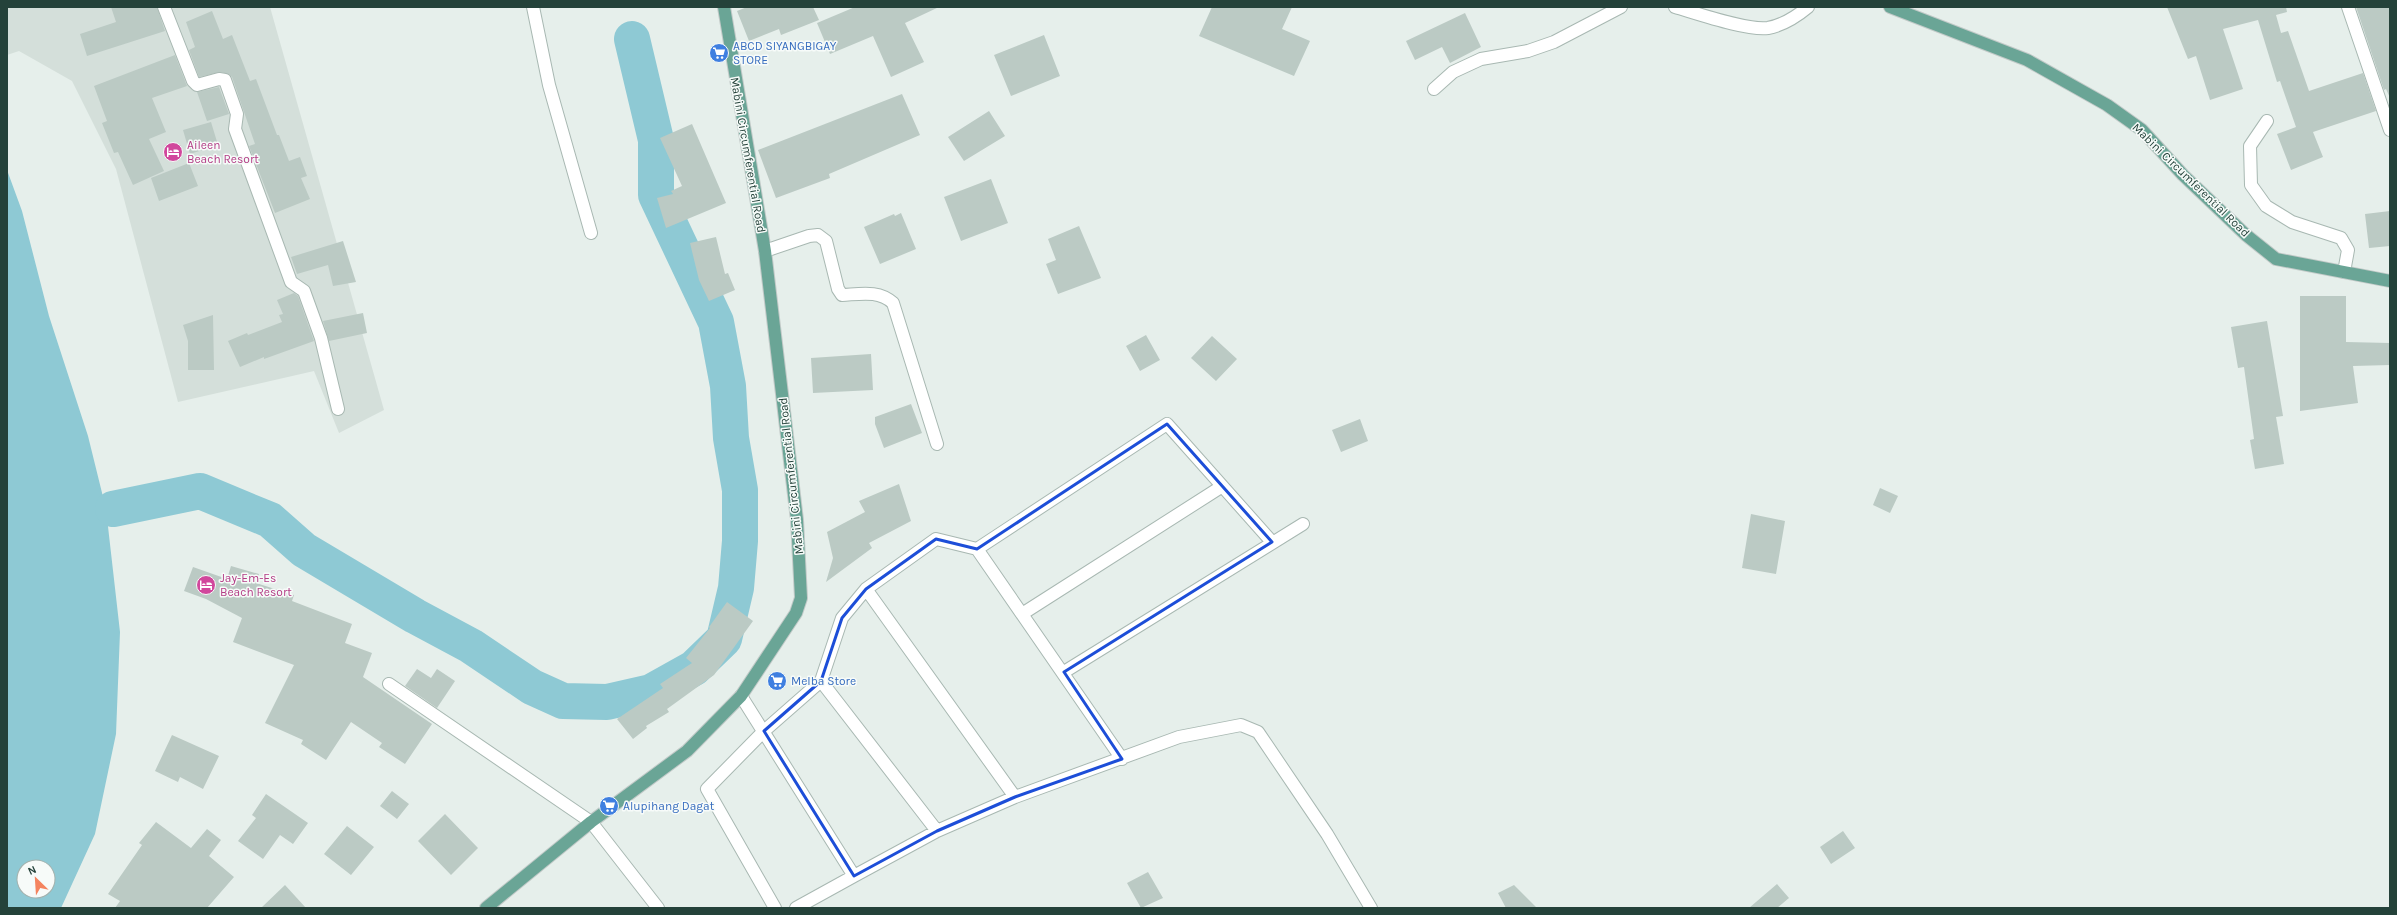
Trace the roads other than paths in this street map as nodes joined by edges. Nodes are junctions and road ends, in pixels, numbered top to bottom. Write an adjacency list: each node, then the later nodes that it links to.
1 (164, 7): 16 (street)
2 (533, 7): 12 (street)
3 (724, 7): 13 (main road, Mabini Circumferential Road)
4 (1621, 7): 9 (street)
5 (1675, 7): 6 (street)
6 (1808, 7)
7 (1890, 7): 14 (main road, Mabini Circumferential Road)
8 (2348, 7): 11 (street)
9 (1434, 89)
10 (2267, 121): 14 (street)
11 (2390, 130)
12 (591, 233)
13 (765, 251): 17 (street); 27 (main road, Mabini Circumferential Road)
14 (2344, 272): 15 (main road, Mabini Circumferential Road)
15 (2390, 281)
16 (338, 408)
17 (937, 444)
18 (1221, 487): 20 (street); 21 (street); 23 (street)
19 (1303, 524): 20 (street)
20 (1272, 542): 24 (street)
21 (977, 549): 22 (street); 23 (street)
22 (866, 589): 25 (street); 30 (street)
23 (1022, 614): 24 (street)
24 (1064, 672): 29 (street)
25 (821, 681): 28 (street); 32 (street)
26 (389, 684): 31 (street)
27 (740, 696): 28 (street); 31 (main road, Mabini Circumferential Road)
28 (764, 731): 33 (street); 36 (street)
29 (1122, 759): 30 (street); 38 (street)
30 (1015, 797): 32 (street)
31 (591, 822): 34 (main road, Mabini Circumferential Road); 35 (street)
32 (937, 831): 33 (street)
33 (854, 876): 37 (street)
34 (486, 908)
35 (658, 908)
36 (774, 908)
37 (796, 908)
38 (1372, 908)

